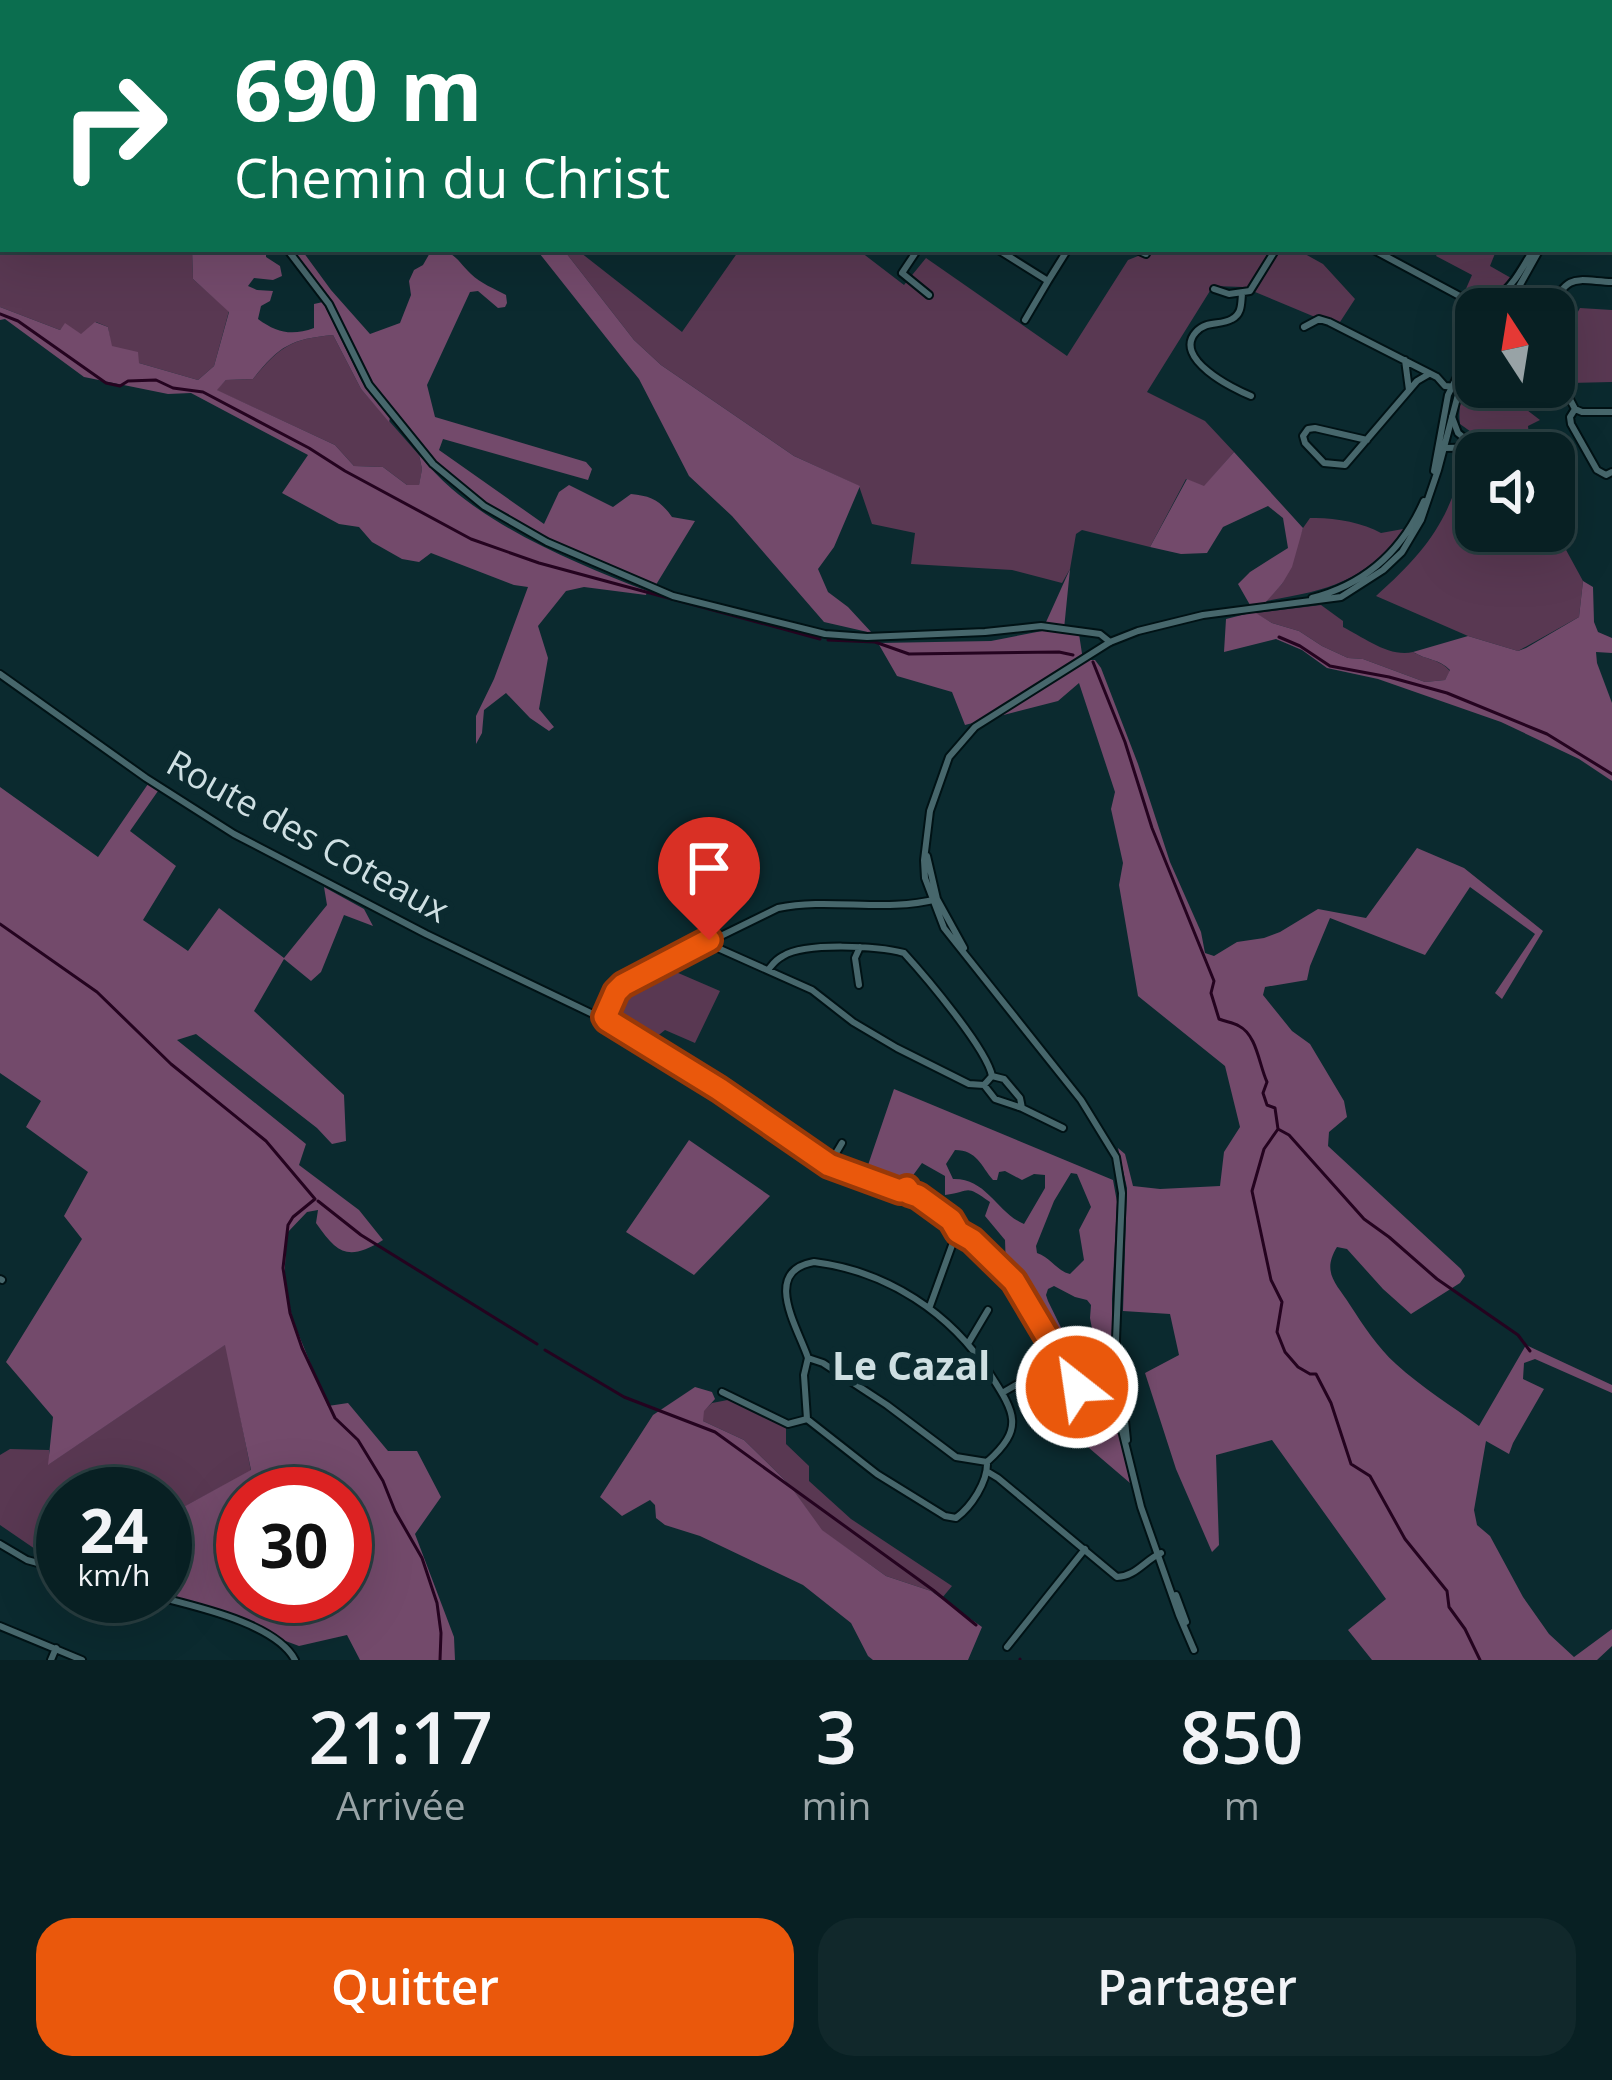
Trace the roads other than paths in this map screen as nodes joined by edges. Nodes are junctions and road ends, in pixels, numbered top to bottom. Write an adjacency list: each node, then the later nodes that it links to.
1 (835, 0): 2 (street)
2 (849, 0)
3 (289, 252): 41 (street)
4 (915, 252): 21 (street)
5 (1003, 252): 13 (street)
6 (1066, 252): 13 (street)
7 (1142, 252): 12 (street)
8 (1274, 252): 19 (street)
9 (1378, 252): 20 (street)
10 (1535, 252): 15 (street)
11 (1536, 252): 16 (street)
12 (1146, 254)
13 (1048, 281): 22 (street)
14 (1612, 282): 17 (street)
15 (1508, 288)
16 (1518, 288)
17 (1562, 288)
18 (1214, 289): 19 (street)
19 (1242, 294): 32 (street)
20 (1455, 294)
21 (929, 295)
22 (1025, 320)
23 (1304, 327): 24 (street)
24 (1405, 360): 25 (street); 29 (street)
25 (1433, 375): 26 (street); 28 (street); 29 (street)
26 (1454, 378): 27 (street)
27 (1455, 382)
28 (1455, 387)
29 (1409, 390): 37 (street)
30 (1455, 391): 38 (street)
31 (1455, 394): 35 (street)
32 (1251, 396)
33 (1574, 410): 34 (street); 40 (street)
34 (1612, 412)
35 (1452, 417): 36 (street); 38 (street)
36 (1458, 432)
37 (1367, 440): 37 (street)
38 (1442, 448): 39 (street); 41 (street)
39 (1455, 448)
40 (1612, 472)
41 (1110, 642): 43 (street)
42 (0, 674): 50 (street, Route des Coteaux)
43 (934, 900): 44 (street); 66 (street)
44 (720, 935): 45 (street); 47 (street)
45 (709, 940): 47 (street); 50 (street)
46 (860, 947): 48 (street); 49 (street); 51 (street)
47 (727, 952): 48 (street)
48 (769, 970): 52 (street)
49 (859, 985)
50 (605, 1017): 56 (street, Route des Coteaux)
51 (992, 1076): 52 (street); 53 (street)
52 (984, 1085): 53 (street)
53 (1022, 1108): 54 (street)
54 (1064, 1128)
55 (842, 1143): 56 (street)
56 (829, 1165): 57 (street, Route des Coteaux)
57 (958, 1232): 58 (street); 62 (street, Route des Coteaux)
58 (930, 1306): 60 (street); 61 (street)
59 (988, 1310): 60 (street)
60 (968, 1342): 64 (street)
61 (808, 1358): 67 (street); 68 (street)
62 (1060, 1359): 64 (street); 65 (street, Route des Coteaux)
63 (722, 1392): 67 (street)
64 (1002, 1393): 68 (street)
65 (1082, 1393): 66 (street); 66 (street)
66 (1118, 1393): 72 (street)
67 (807, 1419): 69 (street)
68 (987, 1462): 69 (street)
69 (988, 1472): 71 (street)
70 (0, 1544): 73 (street)
71 (1085, 1549): 72 (street); 76 (street)
72 (1159, 1554): 81 (street)
73 (36, 1563)
74 (192, 1605): 80 (street)
75 (0, 1626): 77 (street)
76 (1007, 1647)
77 (56, 1648): 78 (street); 79 (street)
78 (51, 1660)
79 (82, 1660)
80 (295, 1660)
81 (1198, 1660)

